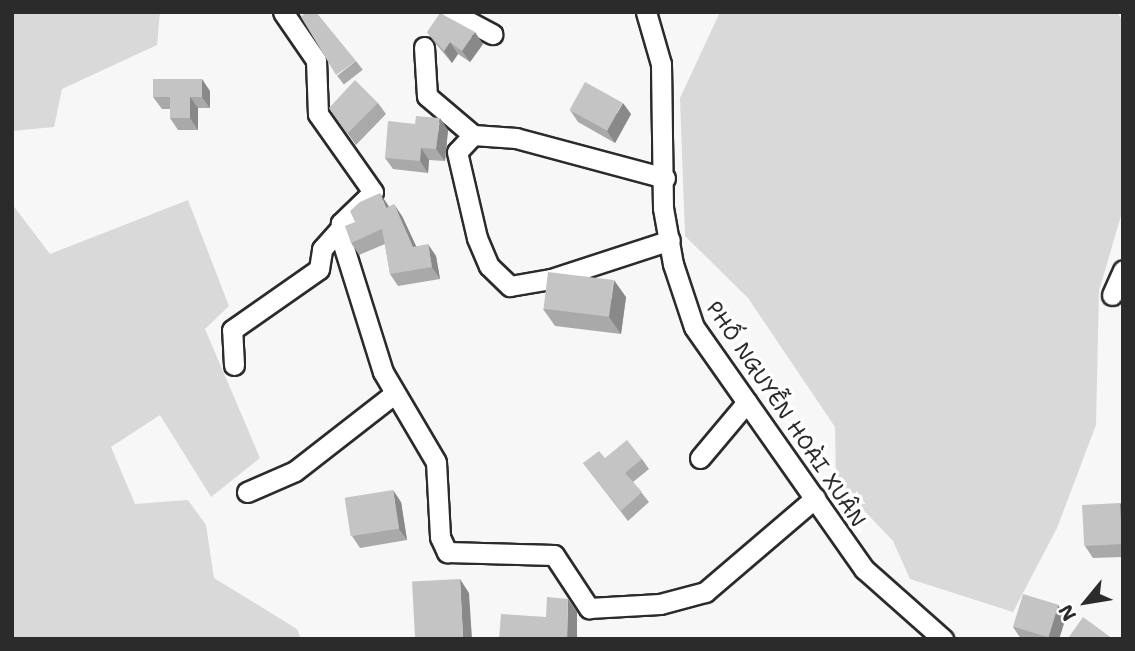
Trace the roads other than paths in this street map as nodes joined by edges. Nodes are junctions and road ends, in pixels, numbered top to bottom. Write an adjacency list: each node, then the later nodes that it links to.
1 (284, 12): 8 (street)
2 (451, 12): 4 (street)
3 (646, 12): 7 (street, PHỐ NGUYỄN HOÀI XUÂN)
4 (492, 34)
5 (424, 47): 6 (street)
6 (473, 135): 7 (street); 9 (street)
7 (665, 178): 9 (street, PHỐ NGUYỄN HOÀI XUÂN)
8 (340, 229): 12 (street); 13 (street)
9 (670, 240): 14 (street, PHỐ NGUYỄN HOÀI XUÂN)
10 (1123, 270): 11 (street)
11 (1112, 295)
12 (234, 365)
13 (394, 394): 16 (street); 17 (street)
14 (747, 402): 15 (street); 17 (street, PHỐ NGUYỄN HOÀI XUÂN)
15 (700, 457)
16 (247, 492)
17 (815, 498): 18 (street, PHỐ NGUYỄN HOÀI XUÂN)
18 (943, 639)

